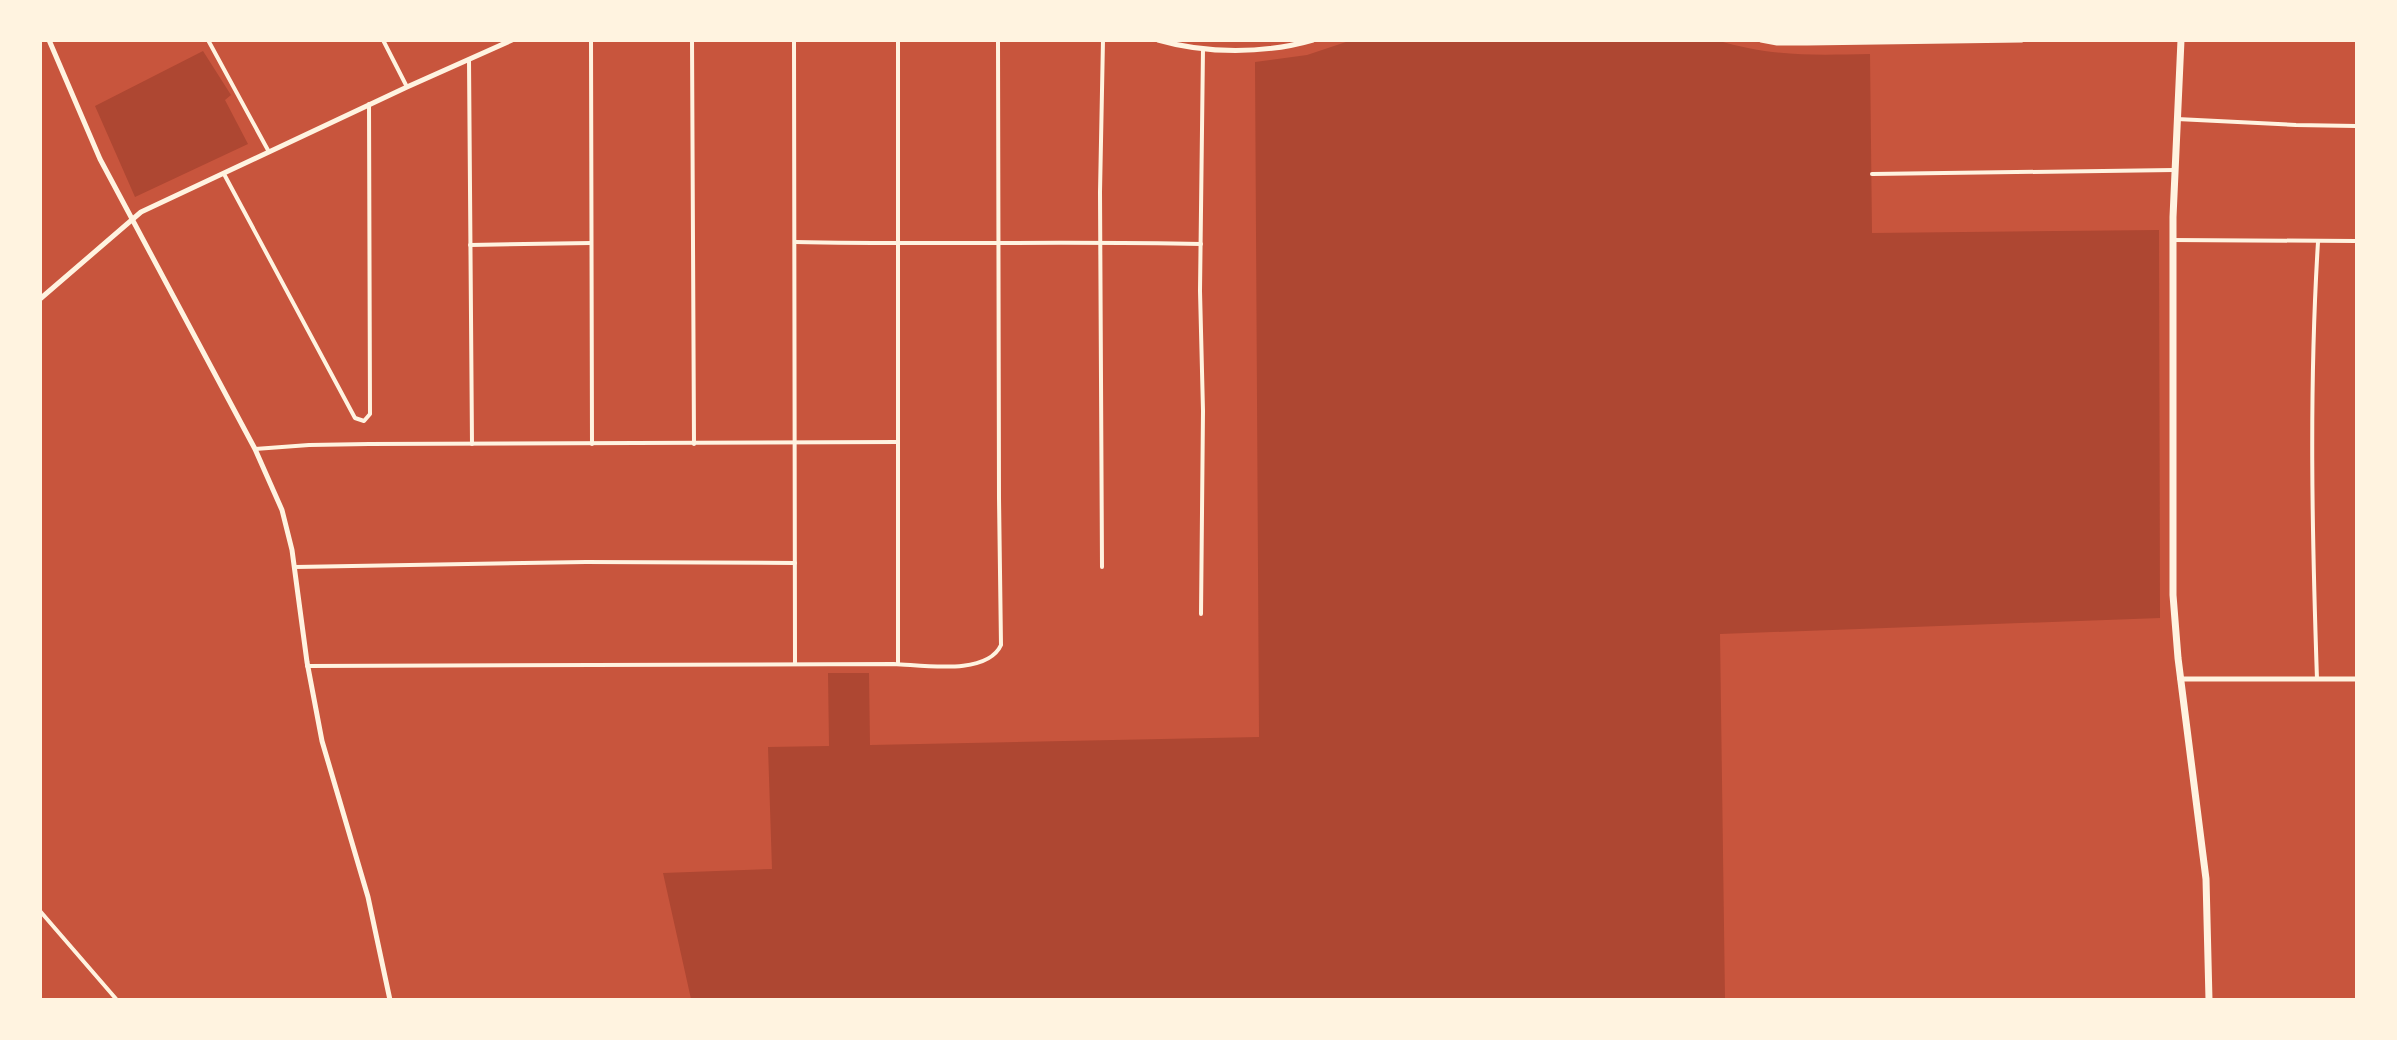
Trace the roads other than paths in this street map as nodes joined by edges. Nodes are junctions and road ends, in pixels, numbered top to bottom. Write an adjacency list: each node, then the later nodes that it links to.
1 (49, 40): 27 (street)
2 (208, 40): 23 (street)
3 (382, 40): 19 (street)
4 (512, 40): 18 (street)
5 (591, 40): 33 (street)
6 (692, 40): 43 (street)
7 (794, 40): 30 (street)
8 (898, 40): 34 (street)
9 (998, 40): 35 (street)
10 (1103, 40): 31 (street)
11 (1158, 40): 16 (street)
12 (1313, 40): 17 (street)
13 (1761, 40): 14 (street)
14 (2022, 40)
15 (2181, 40): 21 (main road)
16 (1180, 43): 17 (street)
17 (1203, 49): 36 (street)
18 (470, 59): 19 (street); 37 (street)
19 (407, 87): 20 (street)
20 (369, 104): 23 (street); 25 (street)
21 (2176, 119): 22 (street); 24 (main road)
22 (2356, 126)
23 (268, 153): 25 (street)
24 (2174, 170): 26 (street); 28 (main road)
25 (224, 174): 27 (street)
26 (1872, 174)
27 (132, 217): 38 (street); 44 (street)
28 (2172, 240): 32 (street); 52 (main road)
29 (2356, 241): 32 (street)
30 (795, 242): 34 (street); 40 (street)
31 (1100, 242): 35 (street); 36 (street); 47 (street)
32 (2318, 242): 53 (street)
33 (591, 243): 37 (street); 42 (street)
34 (898, 244): 35 (street); 39 (street)
35 (999, 244): 50 (street)
36 (1201, 244): 48 (street)
37 (470, 245): 41 (street)
38 (40, 299)
39 (898, 442): 40 (street); 50 (street)
40 (795, 443): 43 (street); 45 (street)
41 (472, 444): 42 (street); 44 (street)
42 (592, 444): 43 (street)
43 (694, 444)
44 (255, 449): 46 (street)
45 (795, 563): 46 (street); 49 (street)
46 (295, 567): 51 (street)
47 (1102, 567)
48 (1201, 614)
49 (795, 664): 50 (street); 51 (street)
50 (898, 664)
51 (307, 666): 57 (street)
52 (2180, 679): 53 (street); 58 (main road)
53 (2317, 679): 54 (street)
54 (2356, 679)
55 (40, 911): 56 (street)
56 (117, 999)
57 (390, 999)
58 (2209, 999)

